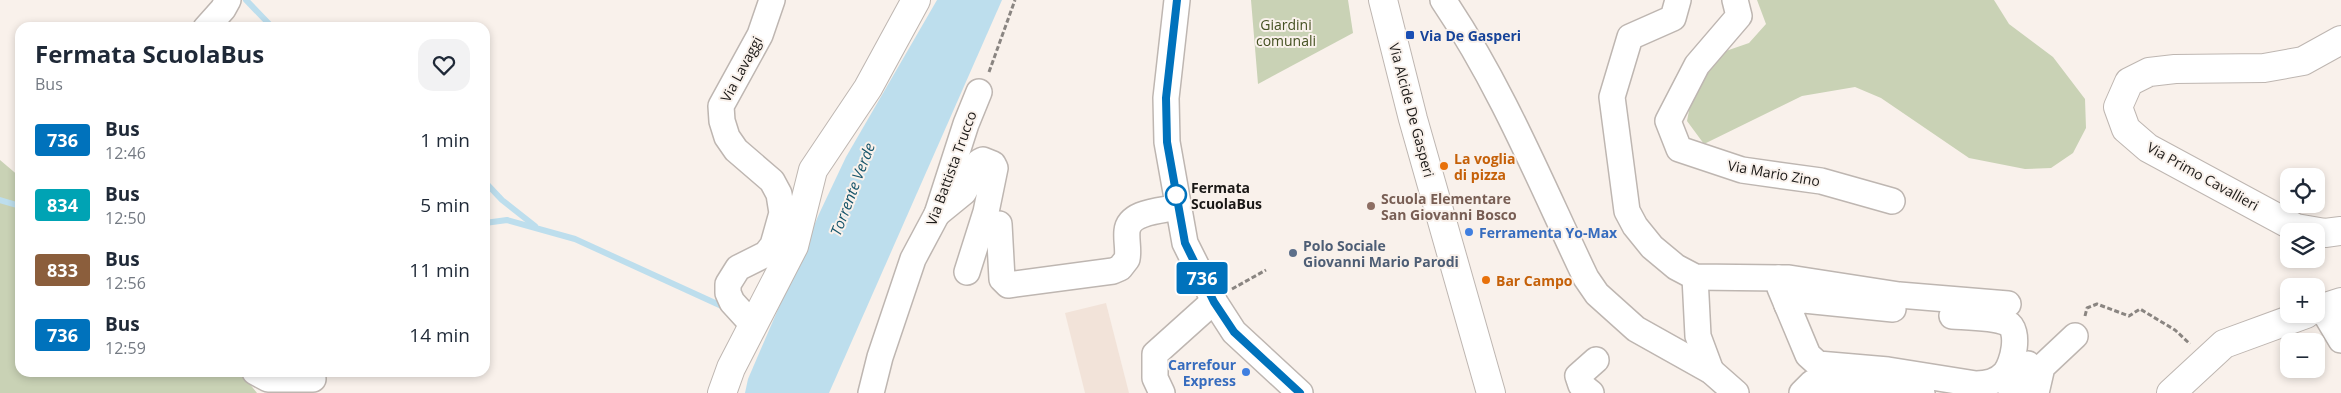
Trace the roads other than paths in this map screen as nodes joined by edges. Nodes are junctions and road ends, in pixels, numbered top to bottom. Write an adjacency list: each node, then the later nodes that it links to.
1 (228, 0): 9 (street)
2 (772, 0): 25 (street, Via Lavaggi)
3 (916, 0): 25 (main road)
4 (1177, 0): 13 (street)
5 (1383, 0): 37 (main road, Via Alcide De Gasperi)
6 (1443, 0): 30 (street)
7 (1678, 0): 18 (street)
8 (1735, 0): 12 (street, Via Mario Zino)
9 (211, 22)
10 (2341, 40): 16 (main road, Via Primo Cavallieri)
11 (979, 92): 14 (street, Via Battista Trucco)
12 (1892, 201)
13 (1178, 207): 15 (street); 20 (street)
14 (937, 214): 17 (street); 34 (street, Via Battista Trucco)
15 (998, 224)
16 (2341, 231)
17 (967, 272)
18 (1695, 278): 19 (street); 30 (street)
19 (1779, 278): 21 (street); 22 (street)
20 (1214, 302): 35 (street); 36 (street)
21 (2008, 304)
22 (1787, 305): 22 (street)
23 (2325, 315): 27 (street)
24 (2282, 323): 44 (main road)
25 (753, 325): 33 (main road)
26 (2075, 336): 43 (street)
27 (2341, 340)
28 (1596, 360): 38 (street)
29 (2028, 364): 42 (street)
30 (1711, 371): 39 (street)
31 (264, 377): 32 (street)
32 (313, 379)
33 (722, 393)
34 (872, 393)
35 (1162, 393)
36 (1300, 393)
37 (1492, 393)
38 (1591, 393)
39 (1736, 393)
40 (1802, 393): 41 (street)
41 (1922, 393)
42 (2011, 393)
43 (2036, 393)
44 (2171, 393)

